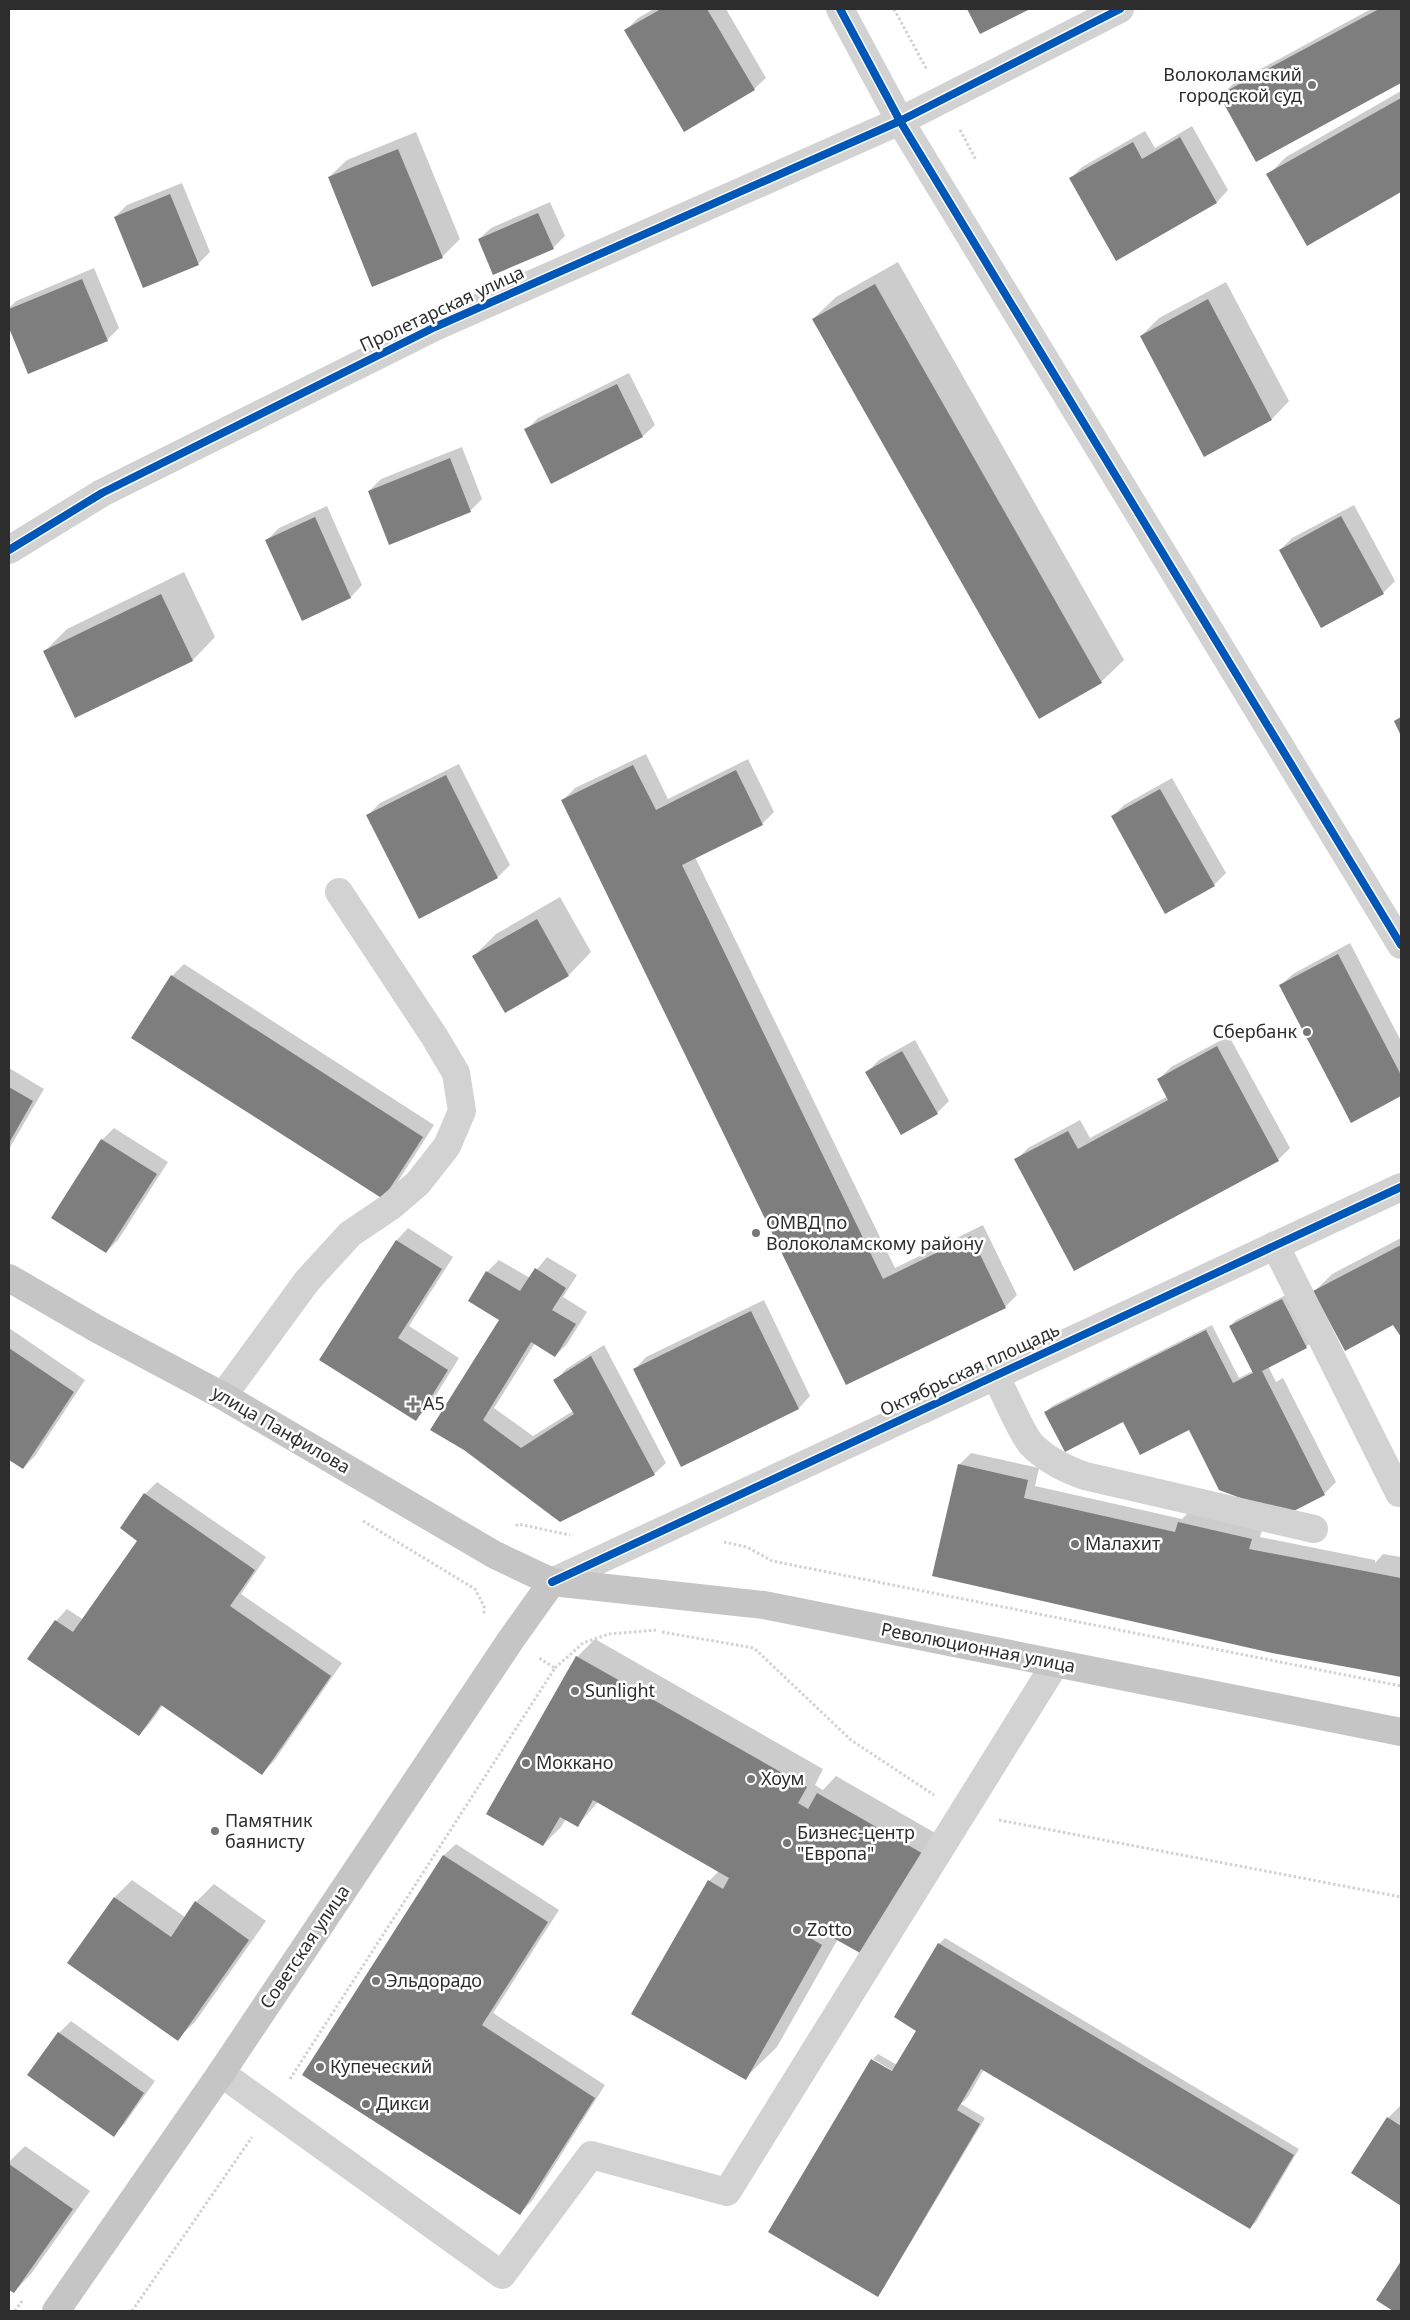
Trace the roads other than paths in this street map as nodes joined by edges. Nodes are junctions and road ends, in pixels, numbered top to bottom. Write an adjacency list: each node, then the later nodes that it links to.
1 (840, 9): 3 (street)
2 (1120, 9): 3 (street, Пролетарская улица)
3 (900, 121): 4 (street, Пролетарская улица); 6 (street)
4 (9, 550)
5 (339, 892): 11 (street)
6 (1401, 945)
7 (1401, 1187): 8 (street, Октябрьская площадь)
8 (1275, 1246): 10 (street, Октябрьская площадь); 12 (street)
9 (9, 1278): 11 (main road, улица Панфилова)
10 (995, 1374): 13 (street); 14 (street, Октябрьская площадь)
11 (223, 1396): 14 (main road, улица Панфилова)
12 (1399, 1493)
13 (1314, 1529)
14 (552, 1582): 15 (main road, Революционная улица); 17 (main road, Советская улица)
15 (1055, 1664): 16 (main road, Революционная улица); 17 (street)
16 (1401, 1732)
17 (221, 2073): 18 (main road, Советская улица)
18 (56, 2311)

